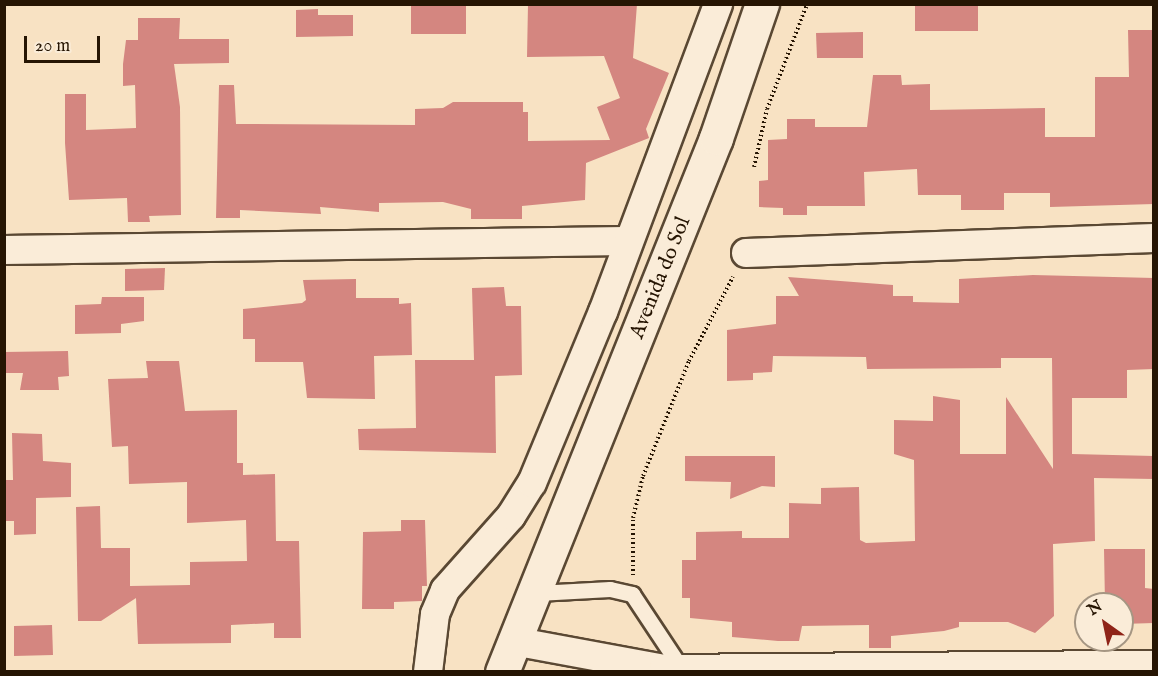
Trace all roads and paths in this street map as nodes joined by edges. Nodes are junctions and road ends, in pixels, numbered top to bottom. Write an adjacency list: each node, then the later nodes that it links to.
1 (718, 4): 6 (street)
2 (762, 4): 9 (street, Avenida do Sol)
3 (807, 4): 4 (path)
4 (754, 167)
5 (1154, 238): 8 (street)
6 (626, 241): 7 (street); 15 (street)
7 (4, 250)
8 (746, 253): 10 (path)
9 (537, 593): 10 (lane); 11 (street, Avenida do Sol)
10 (632, 594): 14 (lane)
11 (513, 641): 12 (street); 16 (street, Avenida do Sol)
12 (542, 661): 14 (street)
13 (1154, 665): 14 (street)
14 (669, 670)
15 (428, 672)
16 (502, 672)

